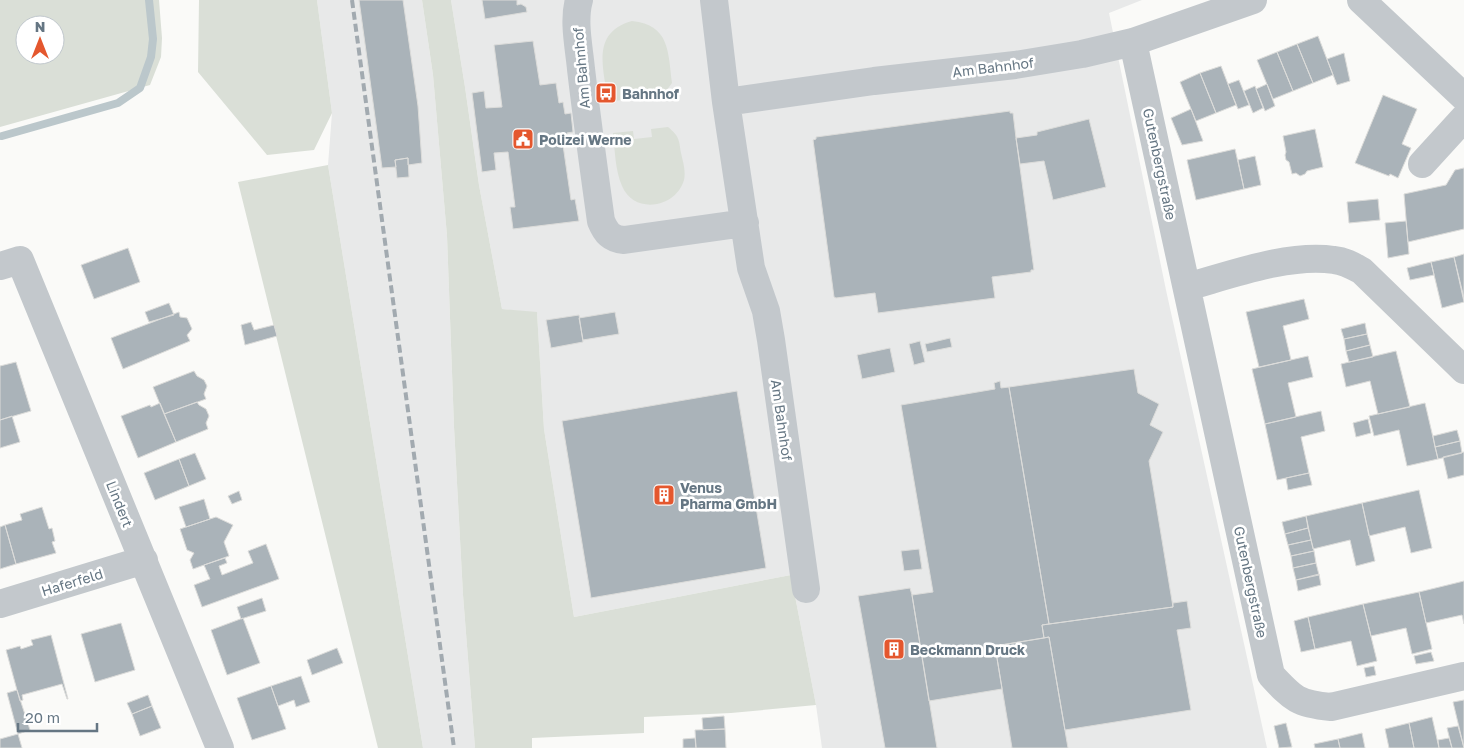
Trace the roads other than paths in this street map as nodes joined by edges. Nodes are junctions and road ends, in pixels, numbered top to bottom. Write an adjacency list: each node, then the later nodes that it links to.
1 (579, 0): 10 (street, Am Bahnhof)
2 (714, 0): 7 (street, Am Bahnhof)
3 (1253, 0): 5 (street, Am Bahnhof)
4 (1361, 0): 6 (street)
5 (1133, 42): 7 (street, Am Bahnhof); 12 (street, Gutenbergstraße)
6 (1464, 97)
7 (726, 102): 10 (street, Am Bahnhof)
8 (1464, 118): 9 (street)
9 (1422, 164)
10 (744, 223): 15 (street, Am Bahnhof)
11 (10, 263): 14 (street, Lindert)
12 (1186, 287): 13 (street); 17 (street, Gutenbergstraße)
13 (1464, 370)
14 (144, 560): 16 (street, Haferfeld); 18 (street, Lindert)
15 (806, 589)
16 (0, 604)
17 (1464, 676)
18 (220, 748)

